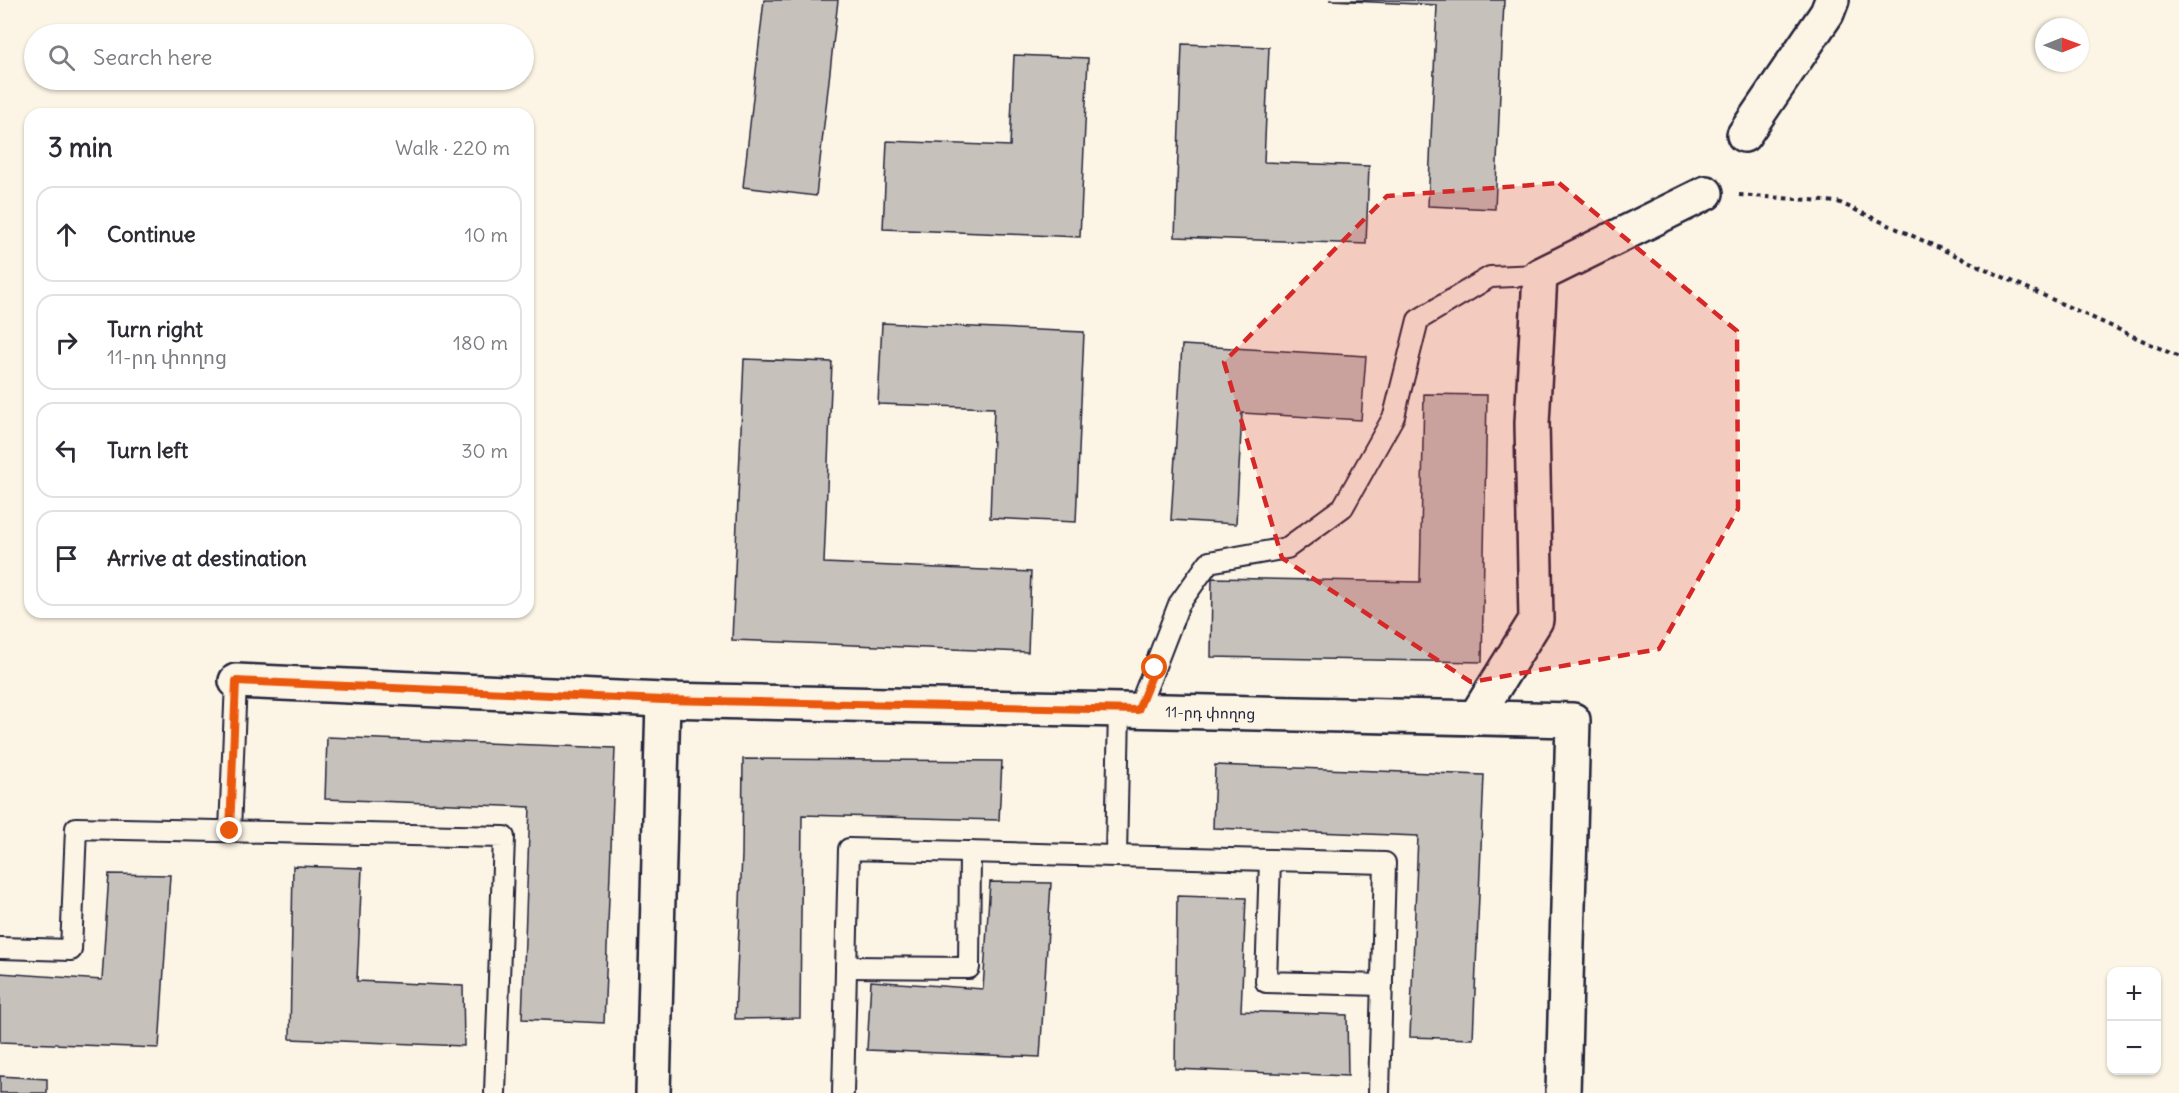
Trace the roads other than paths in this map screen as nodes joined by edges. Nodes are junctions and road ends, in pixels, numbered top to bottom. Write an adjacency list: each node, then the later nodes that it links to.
1 (1832, 0): 2 (street)
2 (1744, 135)
3 (1706, 193): 4 (street)
4 (1540, 275): 7 (lane); 8 (street)
5 (236, 681): 6 (street, 11-րդ փողոց); 9 (lane)
6 (663, 700): 7 (street, 11-րդ փողոց); 17 (street)
7 (1129, 710): 8 (street, 11-րդ փողոց); 11 (lane)
8 (1475, 718): 20 (street, 11-րդ փողոց)
9 (230, 831): 13 (lane); 16 (lane)
10 (970, 852): 11 (lane); 14 (lane); 14 (lane)
11 (1116, 856): 12 (lane)
12 (1270, 860): 15 (lane); 15 (lane)
13 (0, 948)
14 (846, 967): 18 (lane)
15 (1382, 985): 19 (lane)
16 (495, 1093)
17 (653, 1093)
18 (843, 1093)
19 (1379, 1093)
20 (1563, 1093)

